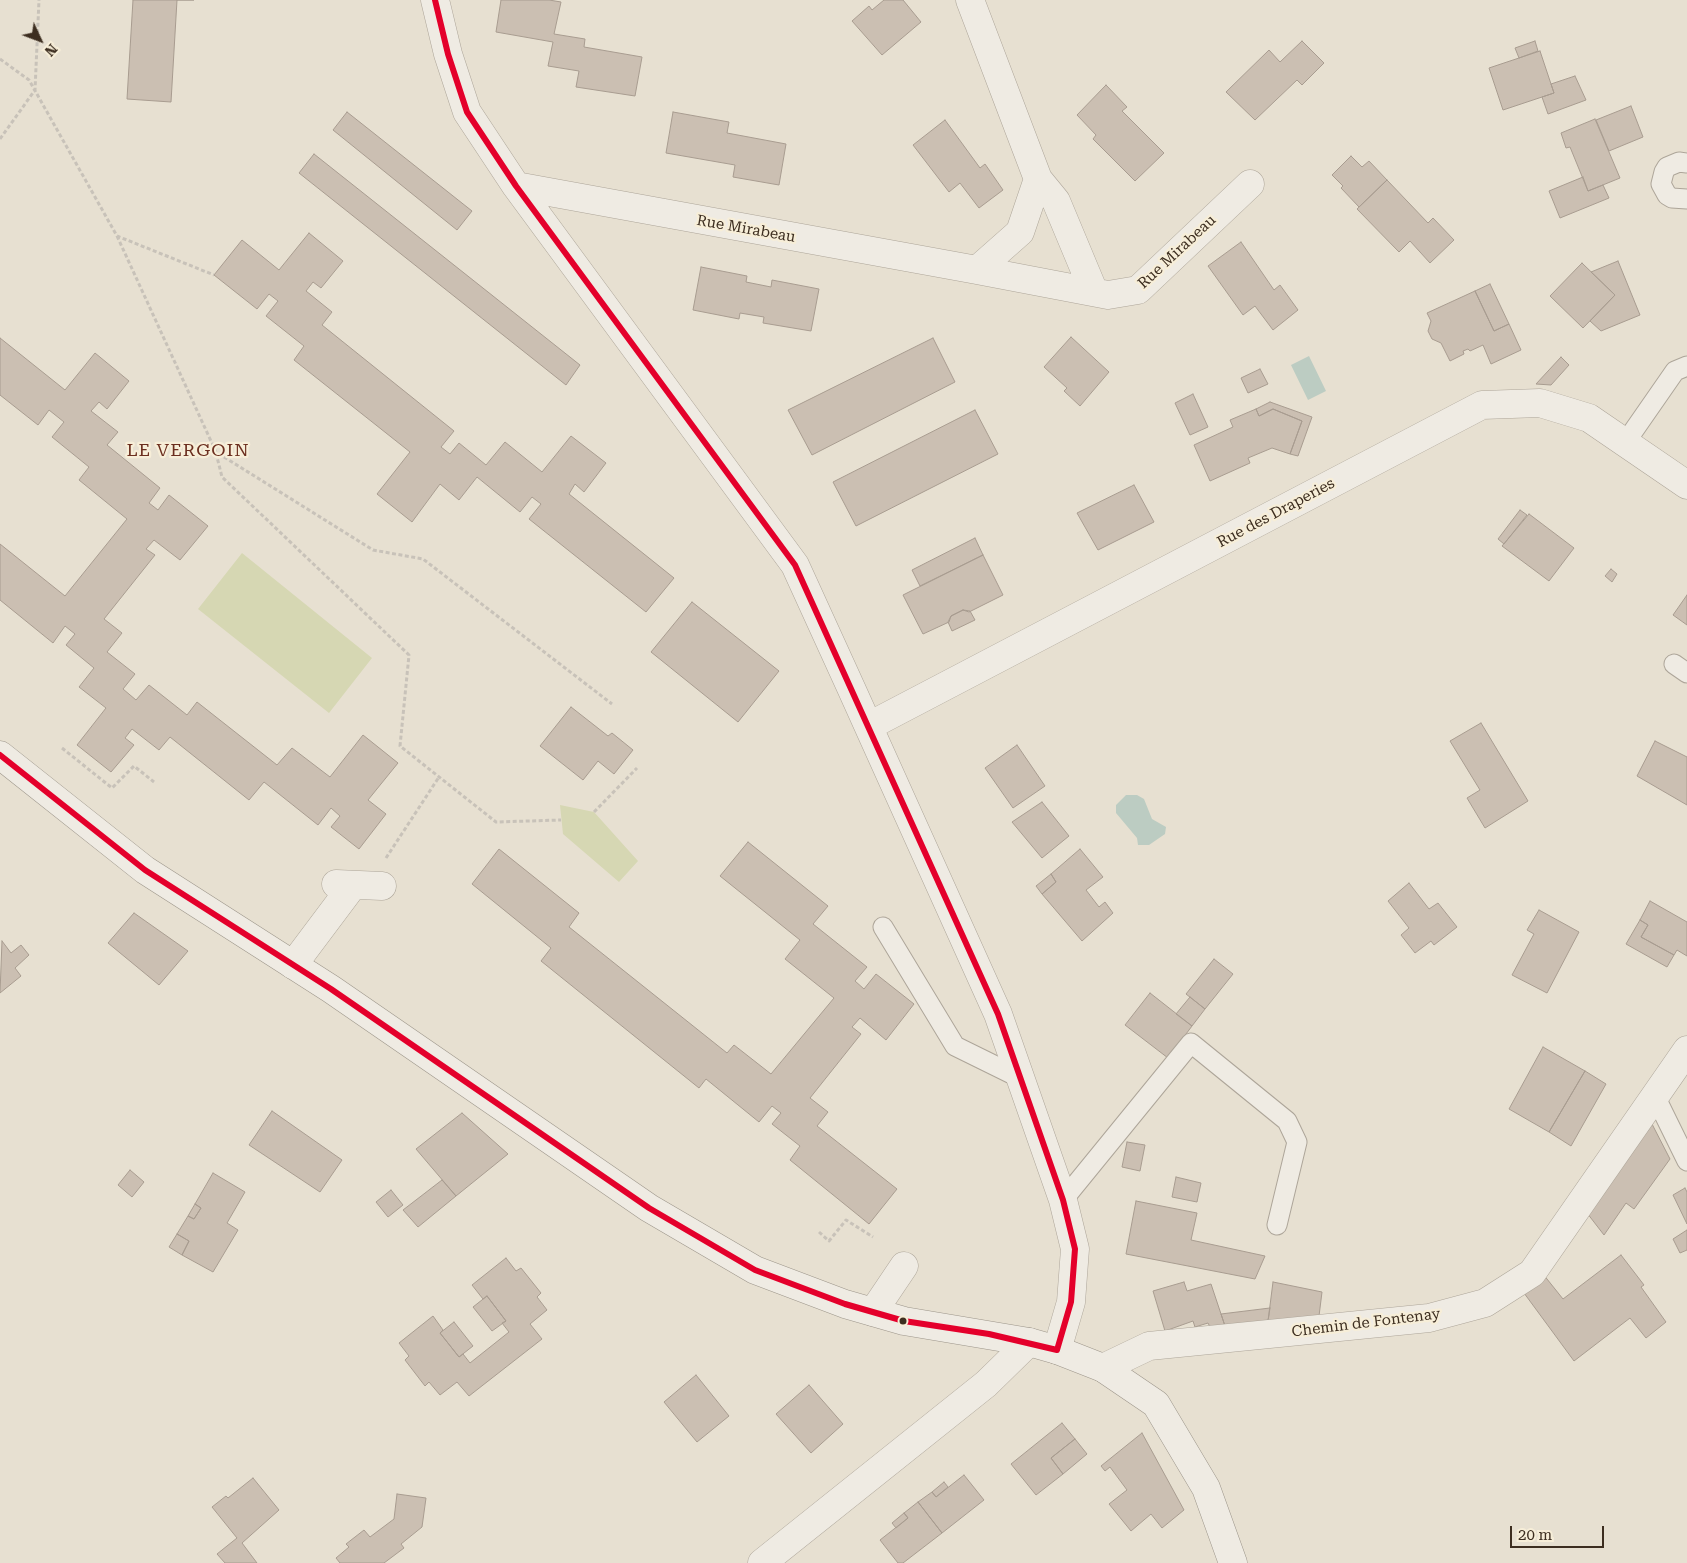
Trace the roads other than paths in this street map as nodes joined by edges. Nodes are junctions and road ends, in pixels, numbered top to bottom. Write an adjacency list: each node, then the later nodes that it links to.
1 (435, 0): 6 (street)
2 (970, 0): 4 (street)
3 (1687, 163): 7 (lane)
4 (1038, 179): 8 (street); 9 (street)
5 (1250, 184): 9 (street, Rue Mirabeau)
6 (516, 186): 8 (street, Rue Mirabeau); 13 (street)
7 (1687, 199)
8 (977, 270): 9 (street, Rue Mirabeau)
9 (1094, 292)
10 (1687, 366): 11 (lane)
11 (1625, 443): 12 (street, Rue des Draperies); 13 (street, Rue des Draperies)
12 (1687, 485)
13 (869, 726): 19 (street)
14 (0, 755): 17 (street)
15 (359, 885): 17 (street)
16 (883, 927): 19 (lane)
17 (293, 965): 25 (street)
18 (1687, 1050): 20 (street, Chemin de Fontenay)
19 (1020, 1078): 22 (street)
20 (1654, 1096): 21 (lane); 28 (street, Chemin de Fontenay)
21 (1687, 1161)
22 (1064, 1200): 23 (lane); 27 (street)
23 (1277, 1225)
24 (904, 1266): 25 (street)
25 (873, 1312): 26 (street)
26 (1029, 1342): 27 (street); 29 (street)
27 (1057, 1350): 28 (street)
28 (1103, 1368): 30 (street)
29 (762, 1563)
30 (1233, 1563)

